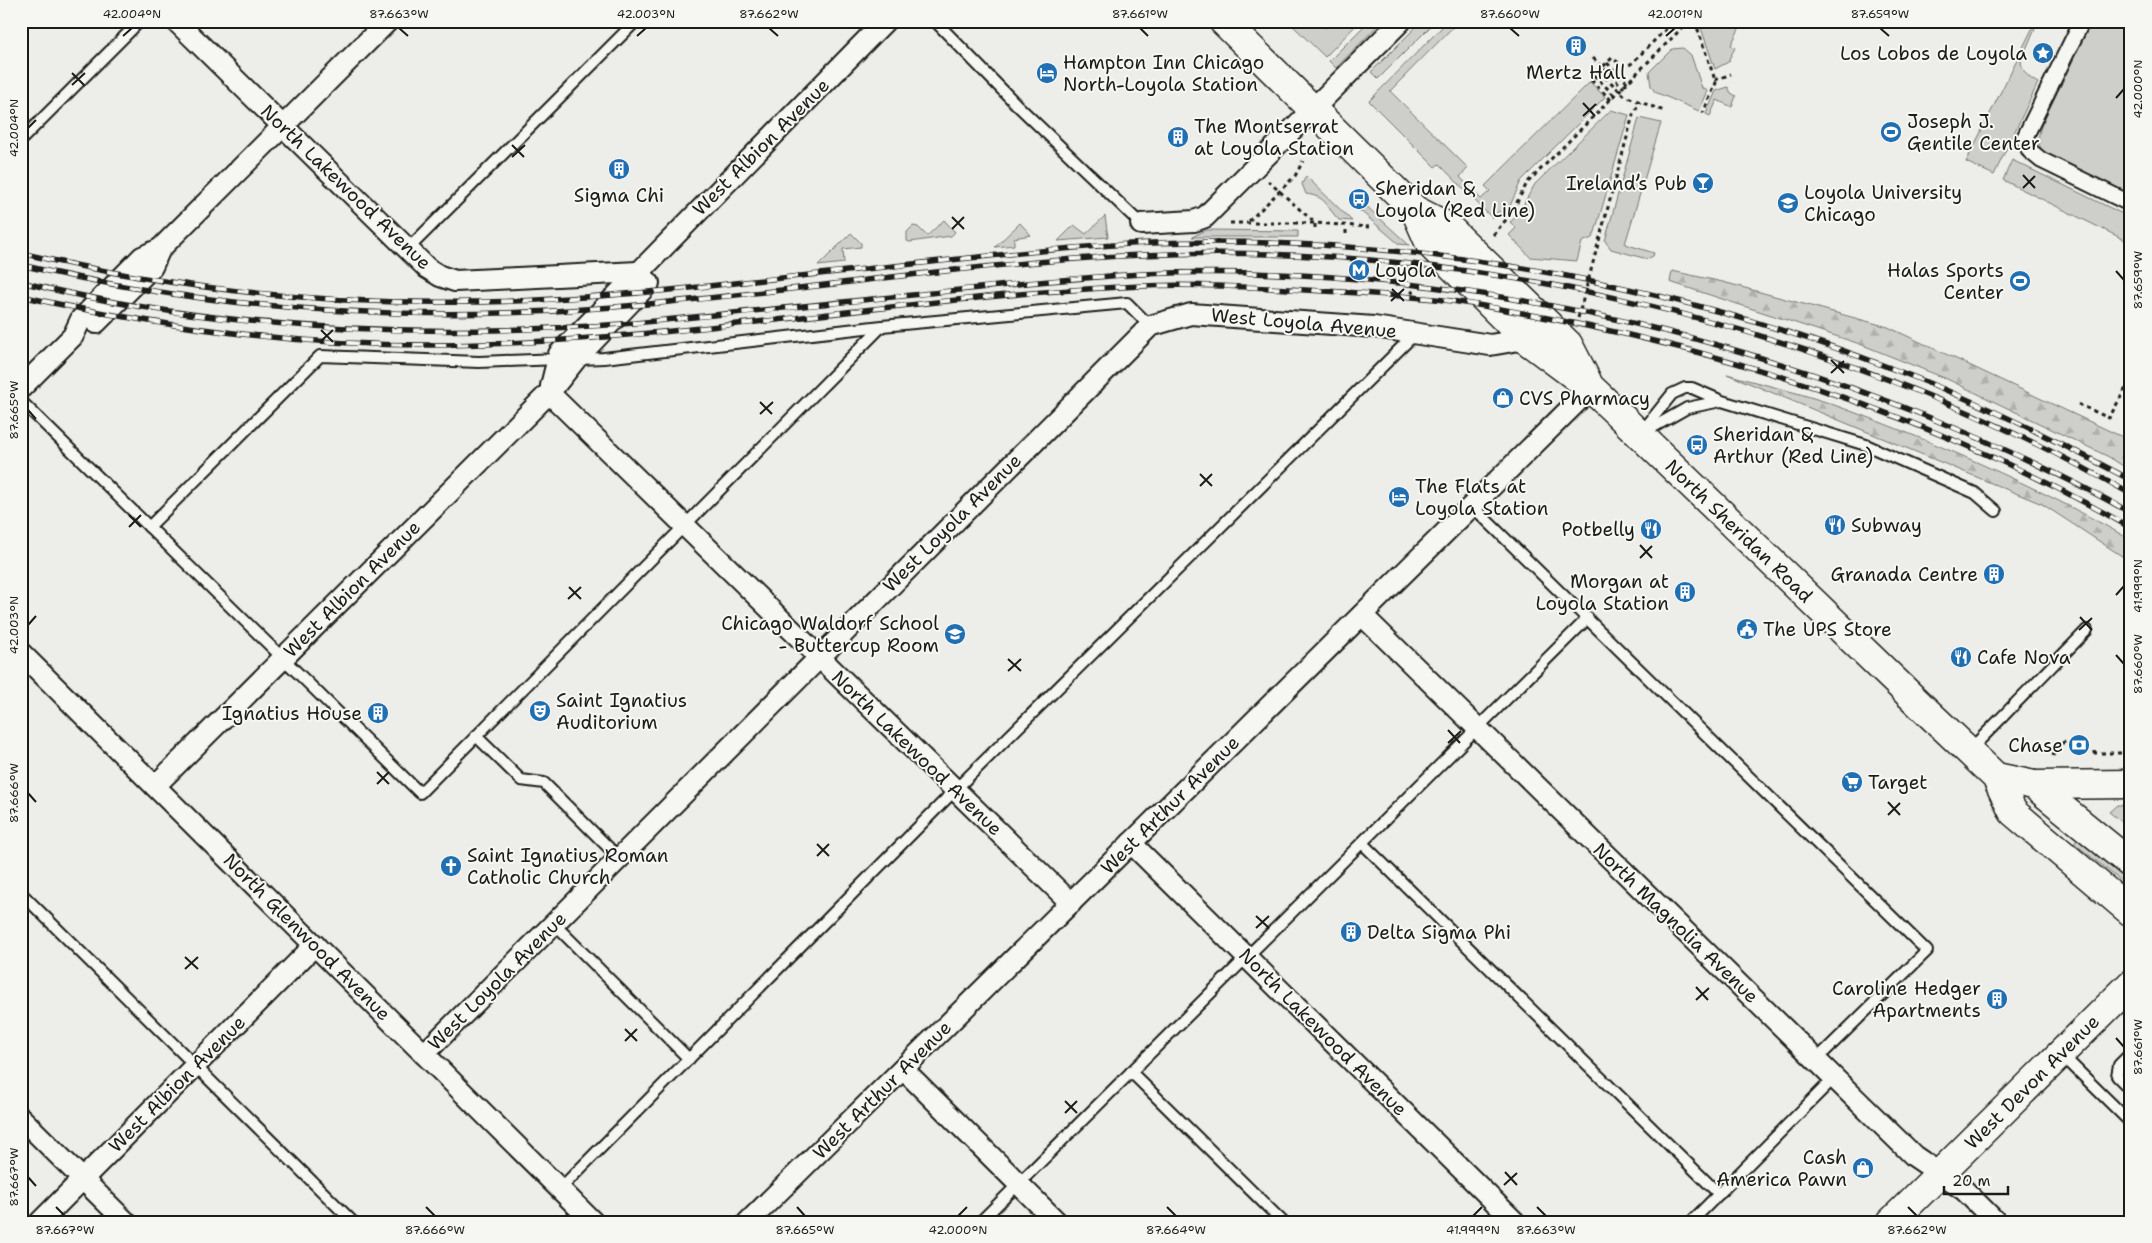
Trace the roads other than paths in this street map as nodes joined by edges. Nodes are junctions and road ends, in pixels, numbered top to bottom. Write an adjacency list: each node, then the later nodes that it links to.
1 (140, 21): 12 (lane)
2 (176, 21): 11 (street, North Lakewood Avenue)
3 (388, 21): 11 (street)
4 (636, 21): 16 (lane)
5 (885, 21): 17 (street, West Albion Avenue)
6 (935, 21): 15 (lane)
7 (1223, 21): 10 (main road, North Sheridan Road)
8 (1401, 21): 10 (street)
9 (2082, 21): 13 (street)
10 (1313, 109): 14 (main road, North Sheridan Road); 15 (street)
11 (283, 126): 16 (street, North Lakewood Avenue); 23 (street)
12 (21, 140)
13 (2131, 204)
14 (1415, 210): 21 (main road, North Sheridan Road); 24 (main road, North Sheridan Road)
15 (1141, 224)
16 (408, 250): 17 (street, North Lakewood Avenue)
17 (638, 272): 22 (street, West Albion Avenue)
18 (882, 326): 19 (lane); 22 (lane); 31 (lane)
19 (1150, 326): 20 (street, West Loyola Avenue); 37 (street, West Loyola Avenue)
20 (1416, 333): 21 (street, West Loyola Avenue); 46 (lane)
21 (1525, 339): 24 (main road, North Sheridan Road)
22 (566, 359): 25 (street, West Albion Avenue); 32 (lane)
23 (21, 388)
24 (1591, 388): 28 (main road, North Sheridan Road); 29 (street, West Arthur Avenue)
25 (549, 393): 31 (street, North Lakewood Avenue); 38 (street, West Albion Avenue)
26 (21, 401): 32 (lane)
27 (1722, 401): 28 (lane); 28 (lane); 30 (lane)
28 (1640, 435): 41 (main road, North Sheridan Road)
29 (1472, 506): 33 (street, West Arthur Avenue); 34 (lane)
30 (1996, 512)
31 (685, 525): 37 (street, North Lakewood Avenue); 40 (lane)
32 (149, 527): 38 (lane)
33 (1362, 615): 39 (street, North Magnolia Avenue); 47 (street, West Arthur Avenue)
34 (1588, 618): 39 (lane); 62 (lane)
35 (2087, 630): 41 (lane)
36 (21, 653): 45 (street, North Glenwood Avenue)
37 (819, 657): 46 (street, North Lakewood Avenue); 49 (street, West Loyola Avenue)
38 (282, 658): 40 (lane); 45 (street, West Albion Avenue)
39 (1477, 728): 48 (lane); 62 (street, North Magnolia Avenue)
40 (476, 736): 49 (lane)
41 (1968, 752): 43 (main road, North Sheridan Road)
42 (2129, 772): 44 (main road)
43 (1996, 777): 44 (main road, North Sheridan Road); 53 (main road, North Sheridan Road)
44 (2034, 785): 50 (main road, North Sheridan Road)
45 (156, 786): 55 (street, North Glenwood Avenue)
46 (955, 790): 52 (street, North Lakewood Avenue); 61 (lane)
47 (1132, 843): 52 (street, West Arthur Avenue); 56 (street, North Lakewood Avenue)
48 (1362, 843): 56 (lane); 74 (lane)
49 (619, 858): 54 (street, West Loyola Avenue)
50 (2131, 864)
51 (21, 893): 63 (lane)
52 (1071, 903): 64 (street, West Arthur Avenue)
53 (2131, 912)
54 (554, 924): 58 (street, West Loyola Avenue); 61 (lane)
55 (315, 945): 58 (street, North Glenwood Avenue); 63 (street, West Albion Avenue)
56 (1247, 957): 65 (lane); 83 (street, North Lakewood Avenue)
57 (2131, 984): 59 (main road, West Devon Avenue)
58 (424, 1054): 73 (street, North Glenwood Avenue)
59 (2061, 1054): 69 (lane); 70 (main road, West Devon Avenue)
60 (2129, 1055): 67 (lane)
61 (689, 1059): 73 (lane)
62 (1816, 1060): 66 (street, North Magnolia Avenue)
63 (195, 1065): 71 (street, West Albion Avenue); 77 (lane)
64 (902, 1070): 72 (street); 79 (street, West Arthur Avenue)
65 (1131, 1072): 72 (lane); 82 (lane)
66 (1834, 1078): 70 (street, North Magnolia Avenue); 74 (lane)
67 (2131, 1090)
68 (21, 1118): 71 (street)
69 (2131, 1123)
70 (1940, 1174): 85 (main road, West Devon Avenue); 86 (street, North Magnolia Avenue)
71 (82, 1179): 75 (street, West Albion Avenue); 76 (street)
72 (1018, 1184): 80 (lane); 81 (street)
73 (560, 1189): 78 (street, North Glenwood Avenue)
74 (1719, 1194): 84 (lane)
75 (40, 1222)
76 (126, 1222)
77 (353, 1222)
78 (593, 1222)
79 (748, 1222)
80 (980, 1222)
81 (1057, 1222)
82 (1283, 1222)
83 (1514, 1222)
84 (1691, 1222)
85 (1891, 1222)
86 (1996, 1222)

